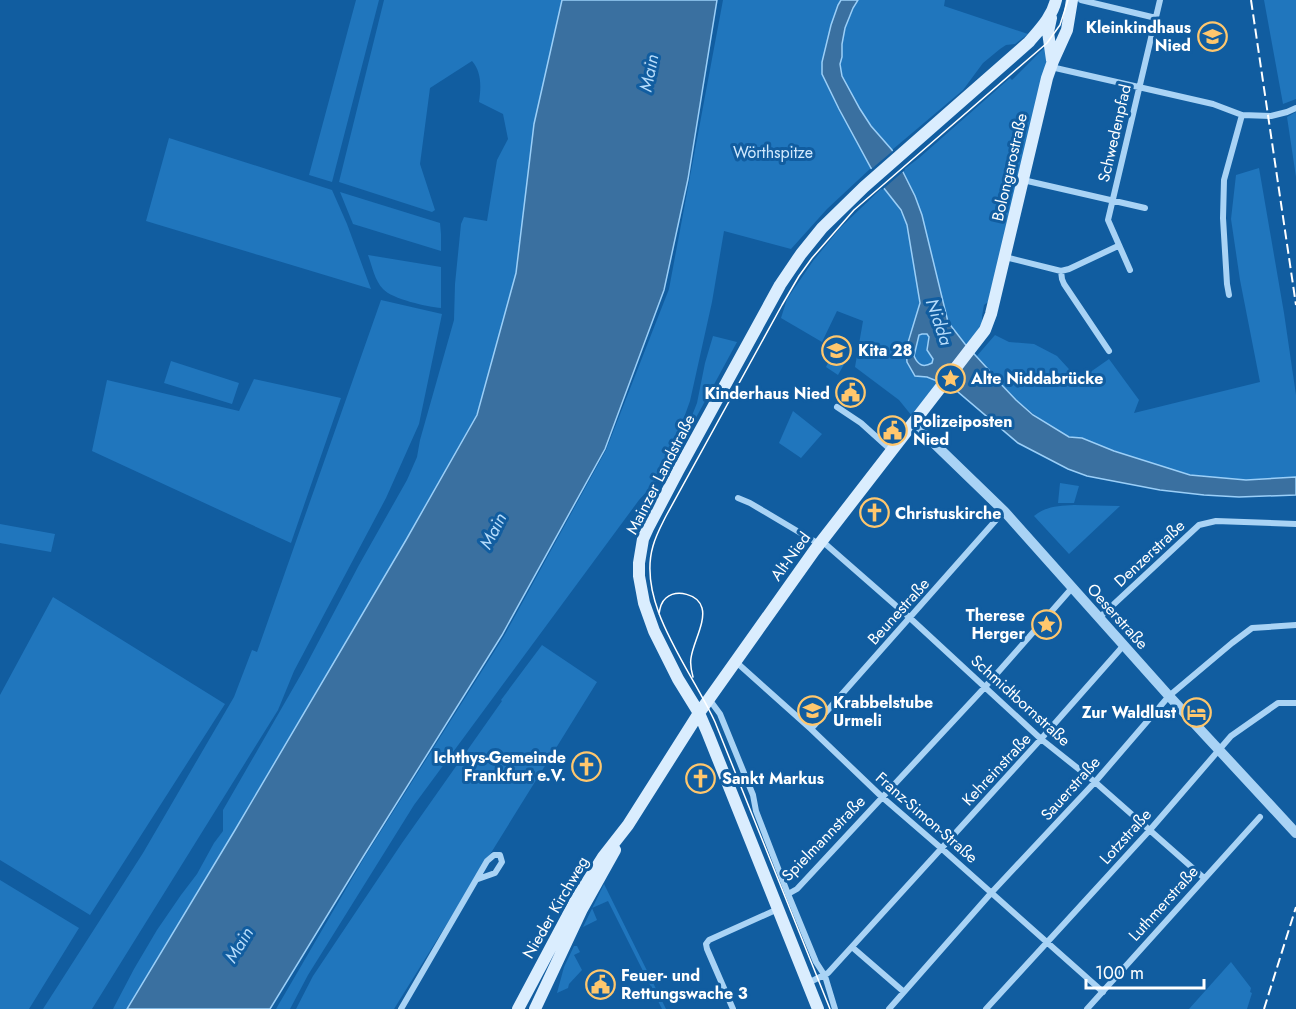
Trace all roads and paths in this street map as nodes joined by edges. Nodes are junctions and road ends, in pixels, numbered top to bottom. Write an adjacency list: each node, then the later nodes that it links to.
1 (1081, 0): 5 (street)
2 (1160, 0): 5 (street, Schwedenpfad)
3 (1056, 3): 6 (main road); 7 (main road)
4 (1071, 3): 6 (main road); 6 (main road)
5 (1156, 18): 9 (street, Schwedenpfad)
6 (1053, 40): 7 (main road); 8 (main road)
7 (1029, 42): 38 (main road, Mainzer Landstraße)
8 (1052, 64): 9 (street); 12 (main road, Bolongarostraße)
9 (1138, 87): 11 (street); 13 (street, Schwedenpfad)
10 (1296, 108): 11 (street)
11 (1242, 115): 19 (street)
12 (1023, 180): 13 (street); 16 (main road, Bolongarostraße)
13 (1112, 201): 14 (street); 15 (street, Schwedenpfad)
14 (1145, 208)
15 (1118, 246): 17 (street, Schwedenpfad); 18 (street)
16 (1005, 256): 18 (street); 22 (main road, Bolongarostraße)
17 (1130, 270)
18 (1061, 271): 20 (street)
19 (1229, 295)
20 (1109, 351)
21 (837, 407): 23 (street)
22 (916, 420): 23 (main road, Alt-Nied); 25 (street, Oeserstraße)
23 (892, 451): 27 (main road, Alt-Nied)
24 (738, 498): 27 (street, Schmidtbornstraße)
25 (1004, 511): 28 (street, Oeserstraße); 29 (street, Beunestraße)
26 (1296, 524): 30 (street, Denzerstraße)
27 (820, 542): 29 (street, Schmidtbornstraße); 33 (main road, Alt-Nied)
28 (1072, 588): 30 (street, Oeserstraße); 34 (street, Spielmannstraße)
29 (910, 618): 34 (street, Schmidtbornstraße); 39 (street, Beunestraße)
30 (1099, 618): 32 (street, Oeserstraße)
31 (1296, 625): 35 (street, Sauerstraße)
32 (1125, 645): 35 (street, Oeserstraße); 40 (street, Kehreinstraße)
33 (735, 661): 36 (main road, Alt-Nied); 39 (street, Franz-Simon-Straße)
34 (985, 687): 40 (street, Schmidtbornstraße); 43 (street, Spielmannstraße)
35 (1169, 696): 41 (street, Oeserstraße); 42 (street, Sauerstraße)
36 (709, 699): 38 (main road, Alt-Nied); 52 (street)
37 (1296, 703): 41 (street, Lotzstraße)
38 (699, 713): 45 (main road, Nieder Kirchweg); 53 (main road, Mainzer Landstraße)
39 (811, 729): 43 (street, Franz-Simon-Straße)
40 (1041, 739): 42 (street, Schmidtbornstraße); 48 (street, Kehreinstraße)
41 (1219, 750): 46 (street, Lotzstraße); 47 (street, Oeserstraße)
42 (1095, 782): 46 (street, Schmidtbornstraße); 51 (street, Sauerstraße)
43 (882, 797): 48 (street, Franz-Simon-Straße); 52 (street, Spielmannstraße)
44 (1260, 817): 49 (street, Luthmerstraße)
45 (628, 825): 61 (main road, Nieder Kirchweg); 62 (main road, Nieder Kirchweg)
46 (1149, 831): 49 (street, Schmidtbornstraße); 54 (street, Lotzstraße)
47 (1296, 833)
48 (941, 848): 51 (street, Franz-Simon-Straße); 55 (street, Kehreinstraße)
49 (1204, 878): 59 (street, Luthmerstraße)
50 (477, 879): 60 (street)
51 (992, 892): 54 (street, Franz-Simon-Straße); 58 (street, Sauerstraße)
52 (788, 894): 56 (street)
53 (778, 909): 57 (main road, Mainzer Landstraße); 63 (street)
54 (1047, 941): 59 (street, Franz-Simon-Straße); 67 (street, Lotzstraße)
55 (852, 947): 56 (street, Kehreinstraße); 58 (street)
56 (825, 976): 57 (street, Kehreinstraße); 65 (street)
57 (808, 983): 64 (main road, Mainzer Landstraße)
58 (903, 992): 66 (street, Sauerstraße)
59 (1102, 992): 68 (street, Luthmerstraße)
60 (401, 1009)
61 (518, 1009)
62 (535, 1009)
63 (733, 1009)
64 (818, 1009)
65 (836, 1009)
66 (889, 1009)
67 (986, 1009)
68 (1087, 1009)

